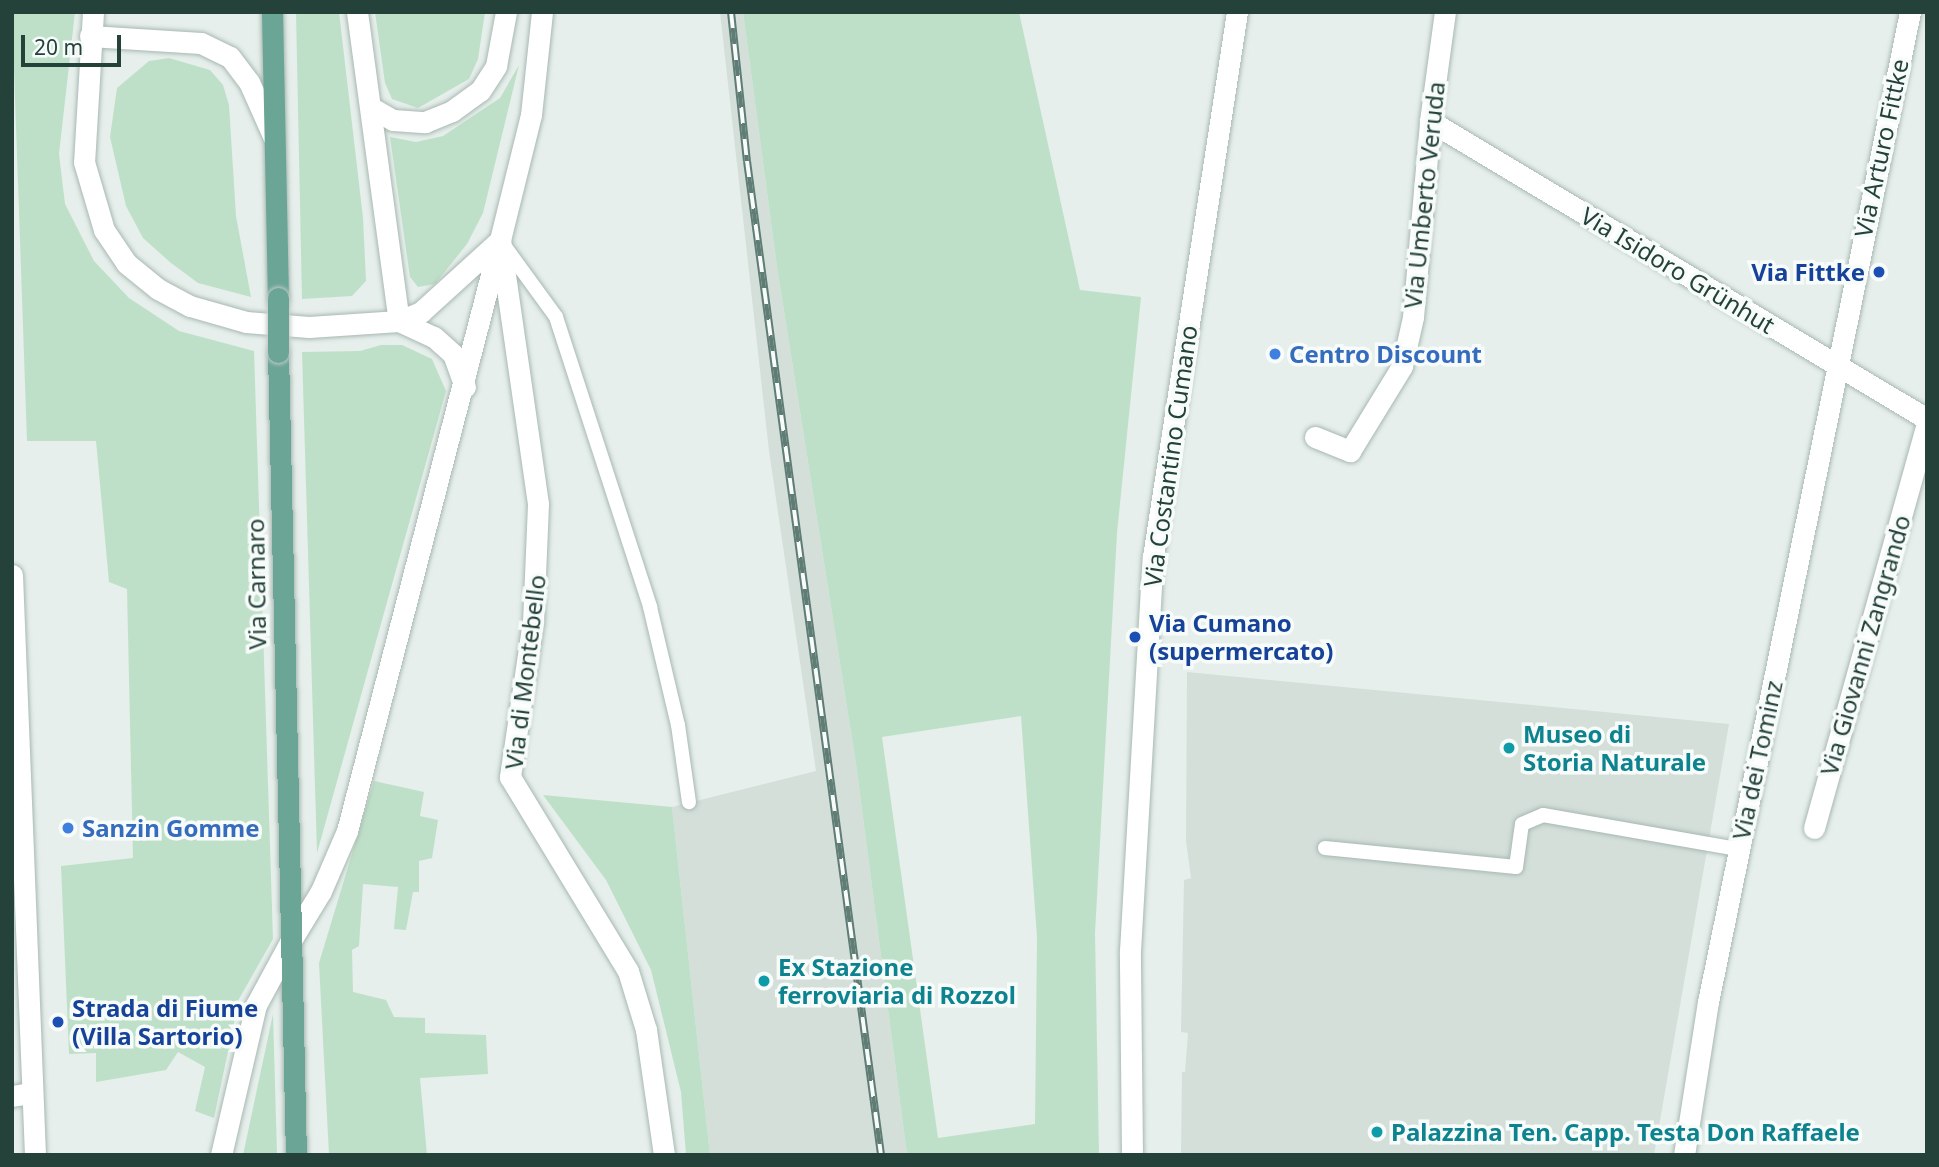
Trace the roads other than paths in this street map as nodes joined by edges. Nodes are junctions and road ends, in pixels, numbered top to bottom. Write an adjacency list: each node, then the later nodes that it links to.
1 (93, 12): 9 (street)
2 (272, 12): 12 (main road, Via Carnaro)
3 (357, 12): 10 (street)
4 (506, 12): 10 (street)
5 (542, 12): 13 (street)
6 (1237, 12): 31 (street, Via Costantino Cumano)
7 (1444, 12): 11 (street, Via Umberto Veruda)
8 (1910, 12): 15 (street, Via Arturo Fittke)
9 (90, 36): 12 (street); 14 (street)
10 (372, 108): 14 (street)
11 (1430, 121): 15 (street, Via Isidoro Grünhut); 18 (street, Via Umberto Veruda)
12 (275, 138): 25 (main road, Via Carnaro, bridge)
13 (500, 240): 14 (street); 16 (street); 21 (lane); 30 (street, Via di Montebello)
14 (399, 321): 16 (street)
15 (1838, 366): 17 (street, Via Isidoro Grünhut); 24 (street, Via dei Tominz)
16 (465, 387): 25 (street)
17 (1927, 421): 22 (street, Via Giovanni Zangrando)
18 (1315, 437)
19 (12, 575): 20 (street)
20 (15, 658): 26 (street)
21 (689, 803)
22 (1814, 828)
23 (1325, 848): 24 (lane)
24 (1738, 849): 32 (street, Via dei Tominz)
25 (290, 942): 28 (street); 29 (main road, Via Carnaro)
26 (21, 1095): 27 (street)
27 (35, 1155)
28 (221, 1155)
29 (296, 1155)
30 (664, 1155)
31 (1132, 1155)
32 (1684, 1155)

